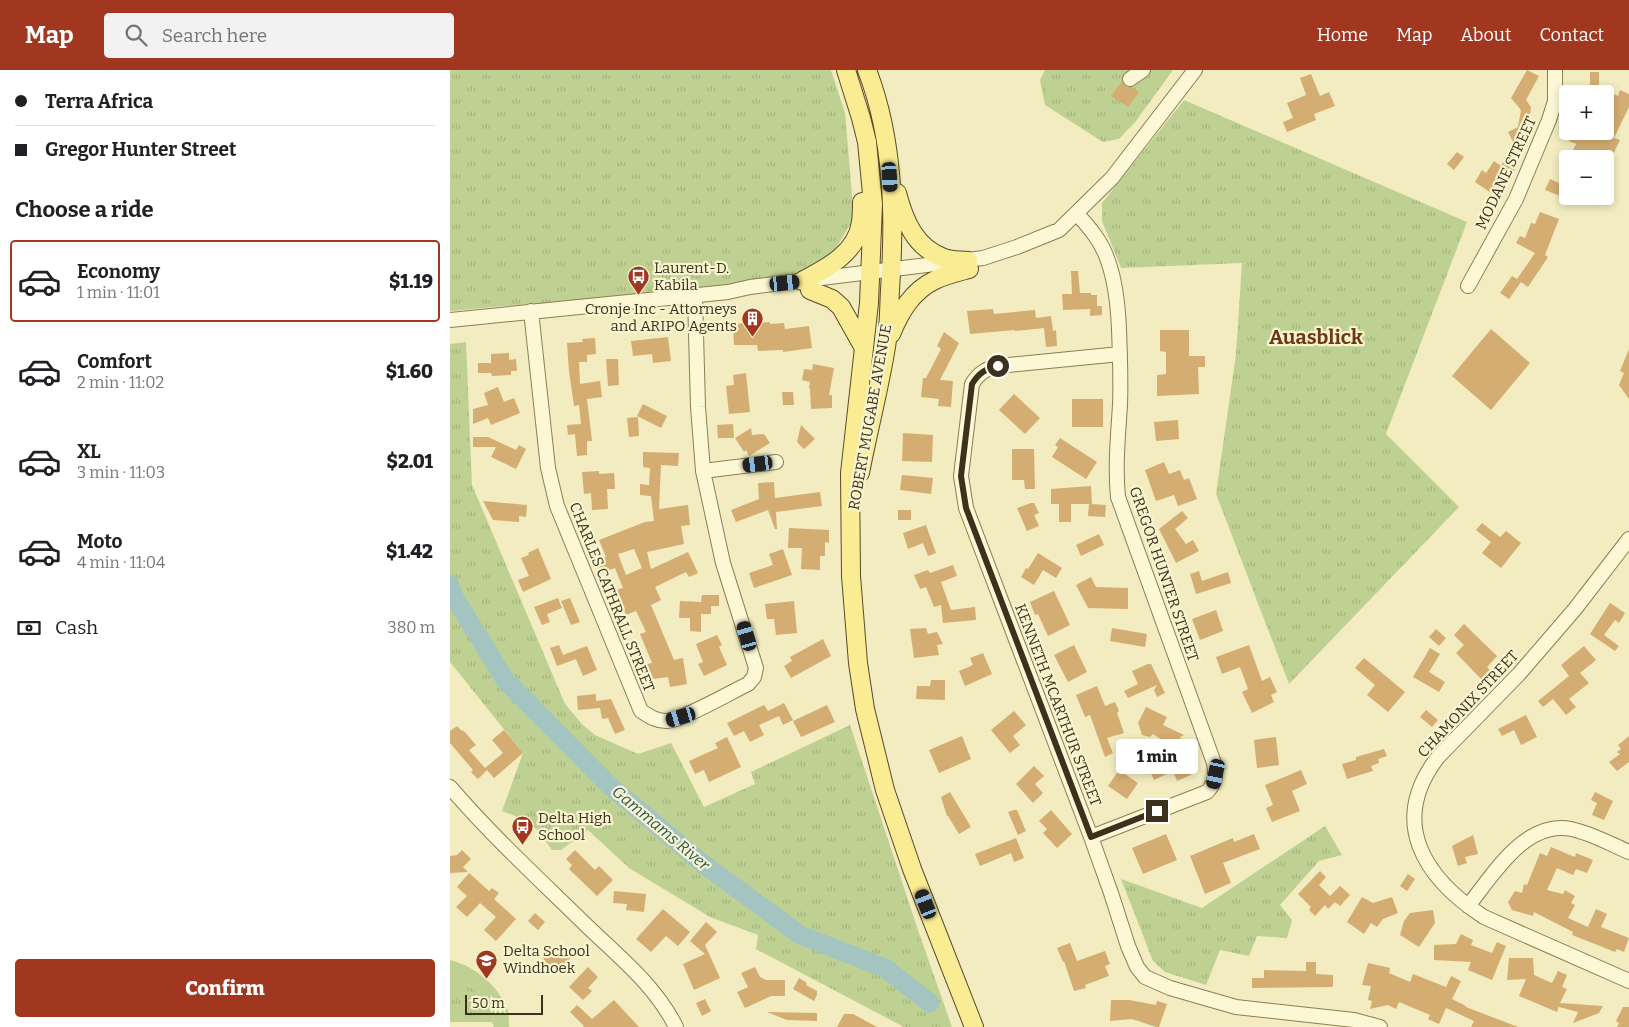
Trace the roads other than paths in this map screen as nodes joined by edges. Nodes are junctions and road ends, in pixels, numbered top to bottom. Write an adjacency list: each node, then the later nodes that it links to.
1 (846, 70): 7 (main road, ROBERT MUGABE AVENUE)
2 (867, 70): 8 (main road, ROBERT MUGABE AVENUE)
3 (1143, 70): 6 (street)
4 (1195, 70): 9 (street)
5 (1555, 70): 14 (street, MODANE STREET)
6 (1130, 79)
7 (862, 118): 12 (main road, ROBERT MUGABE AVENUE); 13 (main road)
8 (889, 163): 10 (main road); 11 (main road, ROBERT MUGABE AVENUE)
9 (1076, 214): 10 (street); 20 (street, GREGOR HUNTER STREET)
10 (968, 265): 11 (street); 18 (main road)
11 (892, 273): 12 (street); 18 (main road, ROBERT MUGABE AVENUE)
12 (871, 275): 13 (street); 19 (main road, ROBERT MUGABE AVENUE)
13 (806, 286): 15 (street); 19 (main road)
14 (1468, 286)
15 (695, 296): 16 (street); 22 (street, CHARLES CATHRALL STREET)
16 (531, 311): 17 (street); 22 (street, CHARLES CATHRALL STREET)
17 (450, 320)
18 (886, 346): 23 (main road, ROBERT MUGABE AVENUE)
19 (864, 348): 23 (main road, ROBERT MUGABE AVENUE)
20 (1120, 354): 26 (street, GREGOR HUNTER STREET); 26 (street, KENNETH MCARTHUR STREET)
21 (776, 462): 22 (street)
22 (703, 471)
23 (850, 528): 31 (main road, ROBERT MUGABE AVENUE)
24 (1629, 539): 28 (street, CHAMONIX STREET)
25 (450, 787): 30 (street)
26 (1091, 837): 32 (street, KENNETH MCARTHUR STREET)
27 (1629, 852): 28 (street)
28 (1468, 906): 29 (street, CHAMONIX STREET)
29 (1629, 981)
30 (676, 1027)
31 (974, 1027)
32 (1380, 1027)

